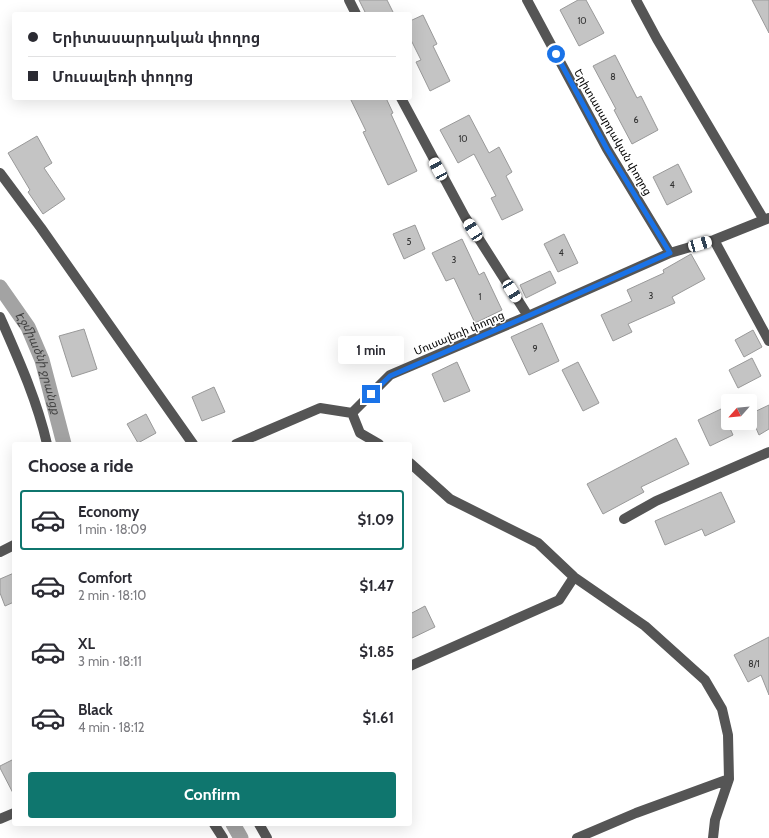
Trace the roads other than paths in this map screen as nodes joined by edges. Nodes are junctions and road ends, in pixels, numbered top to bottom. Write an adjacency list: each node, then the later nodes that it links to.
1 (349, 0): 4 (street)
2 (527, 0): 9 (street, Երիտասարդական փողոց)
3 (636, 0): 7 (street)
4 (355, 12)
5 (402, 100): 10 (street)
6 (0, 172): 16 (street)
7 (766, 219): 8 (street, Մուսալեռի փողոց)
8 (714, 240): 9 (street, Մուսալեռի փողոց); 12 (street)
9 (670, 253): 10 (street, Մուսալեռի փողոց)
10 (528, 316): 13 (street, Մուսալեռի փողոց)
11 (0, 317): 15 (street)
12 (768, 337)
13 (352, 413): 14 (street); 17 (street)
14 (360, 433): 18 (street); 19 (street)
15 (47, 442)
16 (192, 442)
17 (241, 442)
18 (360, 442)
19 (376, 442)
20 (769, 452): 22 (street)
21 (412, 465): 25 (street)
22 (624, 519)
23 (12, 546): 24 (street)
24 (0, 552)
25 (574, 577): 26 (street); 27 (street)
26 (412, 665)
27 (729, 779): 34 (street); 35 (street)
28 (12, 814): 29 (street)
29 (0, 819)
30 (215, 826): 32 (street)
31 (260, 826): 33 (street)
32 (223, 838)
33 (267, 838)
34 (577, 838)
35 (713, 838)

